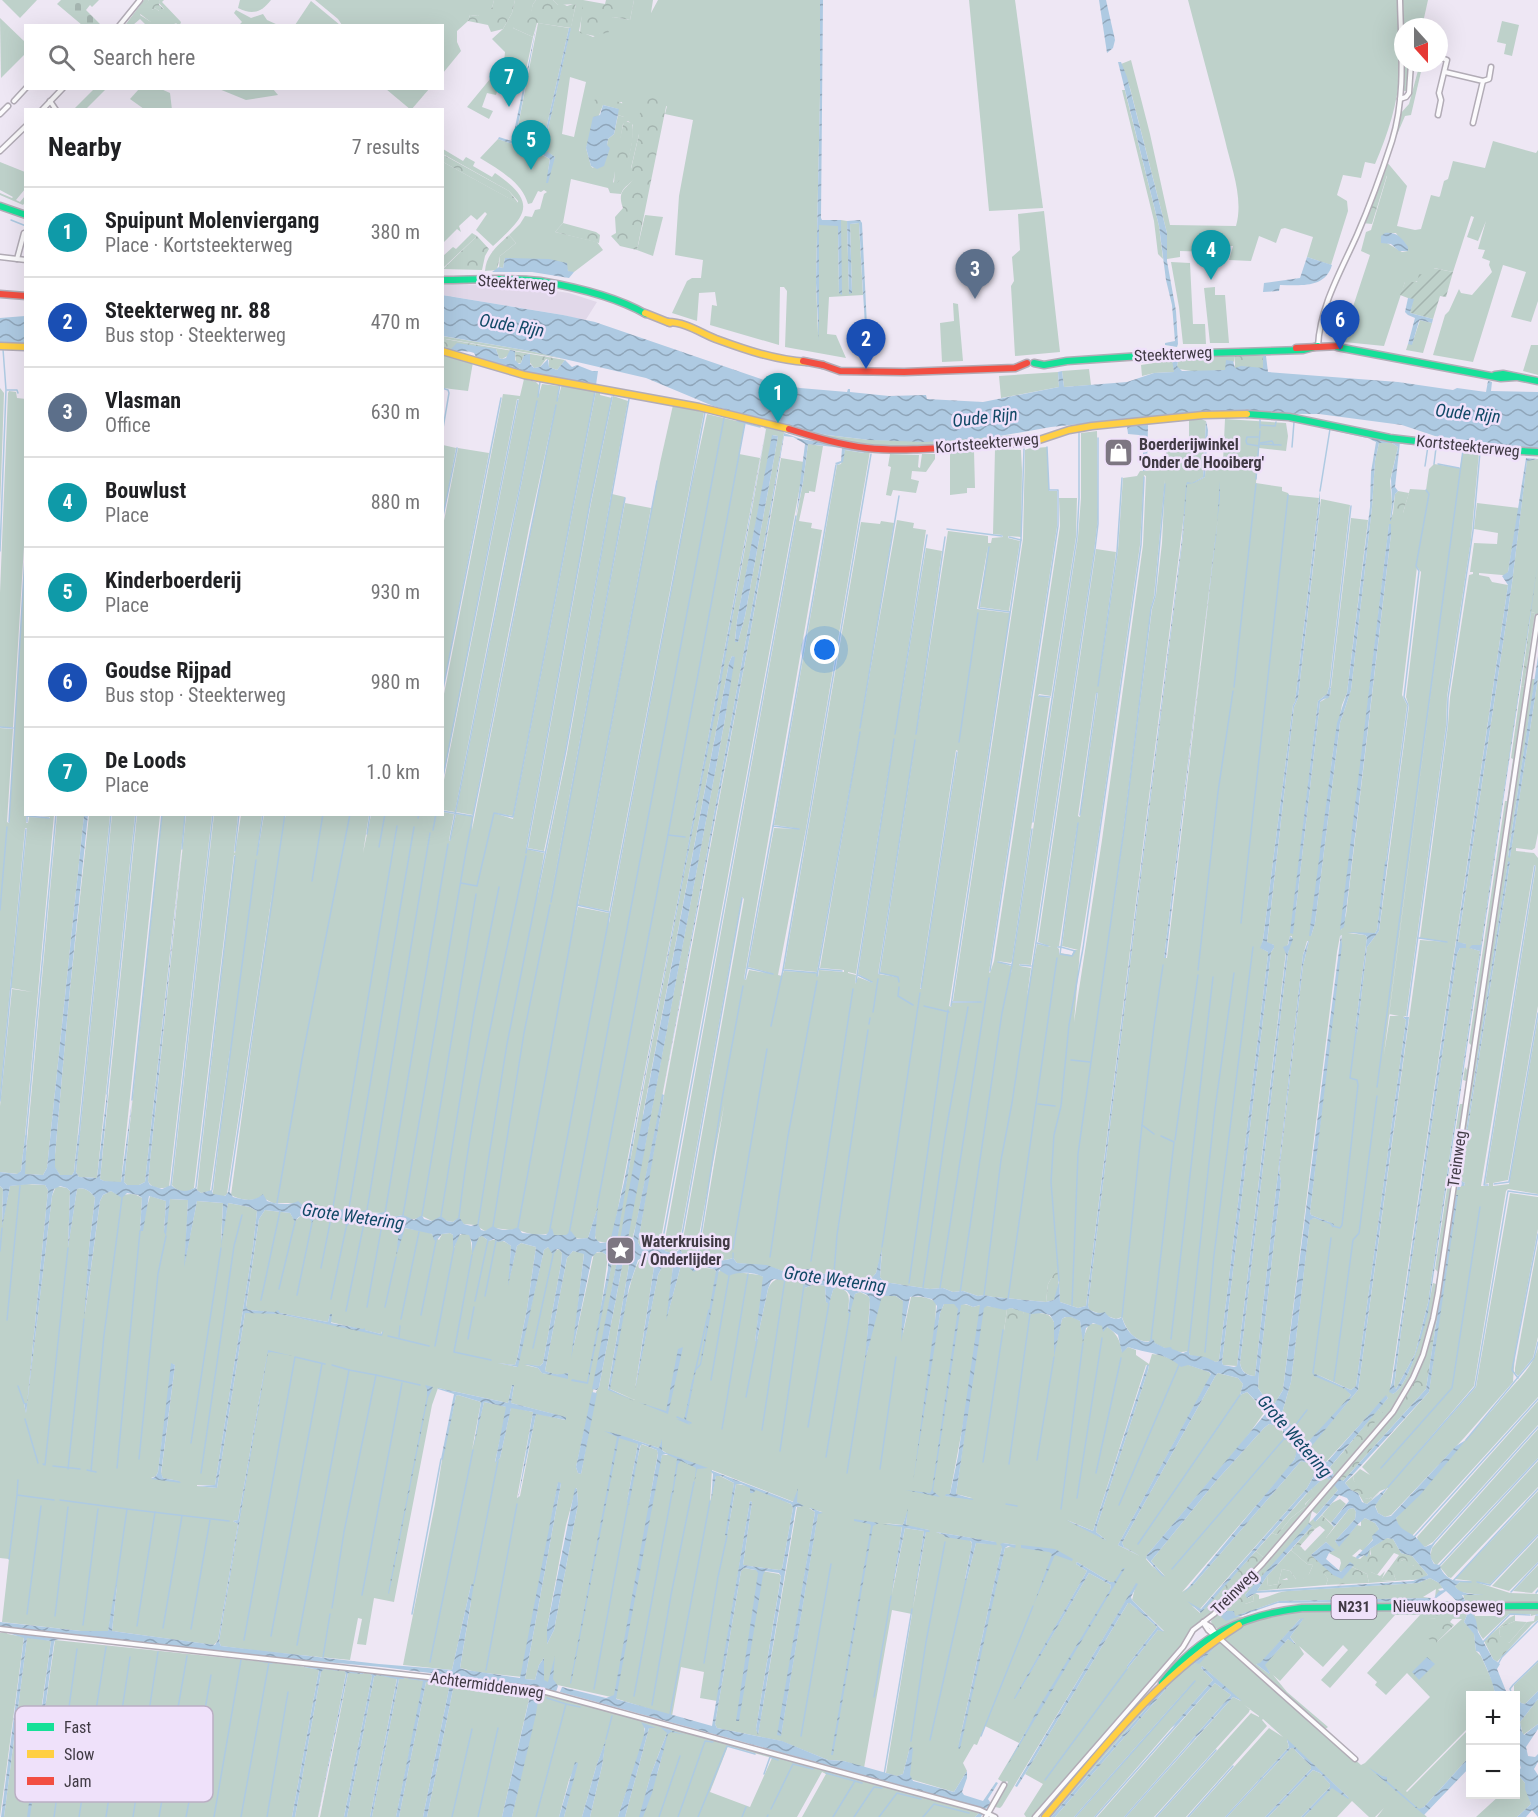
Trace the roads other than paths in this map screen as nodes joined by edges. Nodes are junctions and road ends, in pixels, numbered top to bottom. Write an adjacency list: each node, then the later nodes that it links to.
1 (140, 0): 3 (street)
2 (1400, 0): 10 (street)
3 (121, 24)
4 (1491, 67): 7 (street)
5 (1410, 72): 10 (street)
6 (1444, 72): 7 (street); 17 (street)
7 (1483, 81): 18 (street)
8 (24, 90): 11 (street)
9 (61, 90): 12 (street)
10 (1400, 99): 31 (street)
11 (14, 101)
12 (50, 101): 14 (street); 15 (street)
13 (8, 106): 16 (street)
14 (44, 108)
15 (55, 108)
16 (0, 114)
17 (1438, 116)
18 (1473, 123)
19 (24, 128): 20 (street)
20 (0, 151)
21 (1, 205): 22 (main road)
22 (24, 213)
23 (24, 233): 25 (street)
24 (0, 257): 25 (street)
25 (17, 259): 26 (street)
26 (24, 260)
27 (444, 280): 31 (main road, Steekterweg)
28 (0, 294): 29 (main road)
29 (24, 296)
30 (0, 346): 32 (main road)
31 (1318, 346): 34 (main road, Steekterweg)
32 (24, 347)
33 (444, 352): 35 (main road, Kortsteekterweg)
34 (1538, 382)
35 (1538, 452)
36 (1538, 617): 38 (street, Treinweg)
37 (1538, 1606): 40 (main road, Nieuwkoopseweg / N231)
38 (1203, 1622): 40 (street, Treinweg); 45 (street, Treinweg)
39 (0, 1629): 43 (street, Achtermiddenweg)
40 (1216, 1635): 41 (street); 46 (main road, Nieuwkoopseweg / N231)
41 (1355, 1759)
42 (1004, 1785): 43 (street)
43 (985, 1813): 44 (street, Achtermiddenweg)
44 (995, 1817)
45 (1035, 1817)
46 (1045, 1817)

